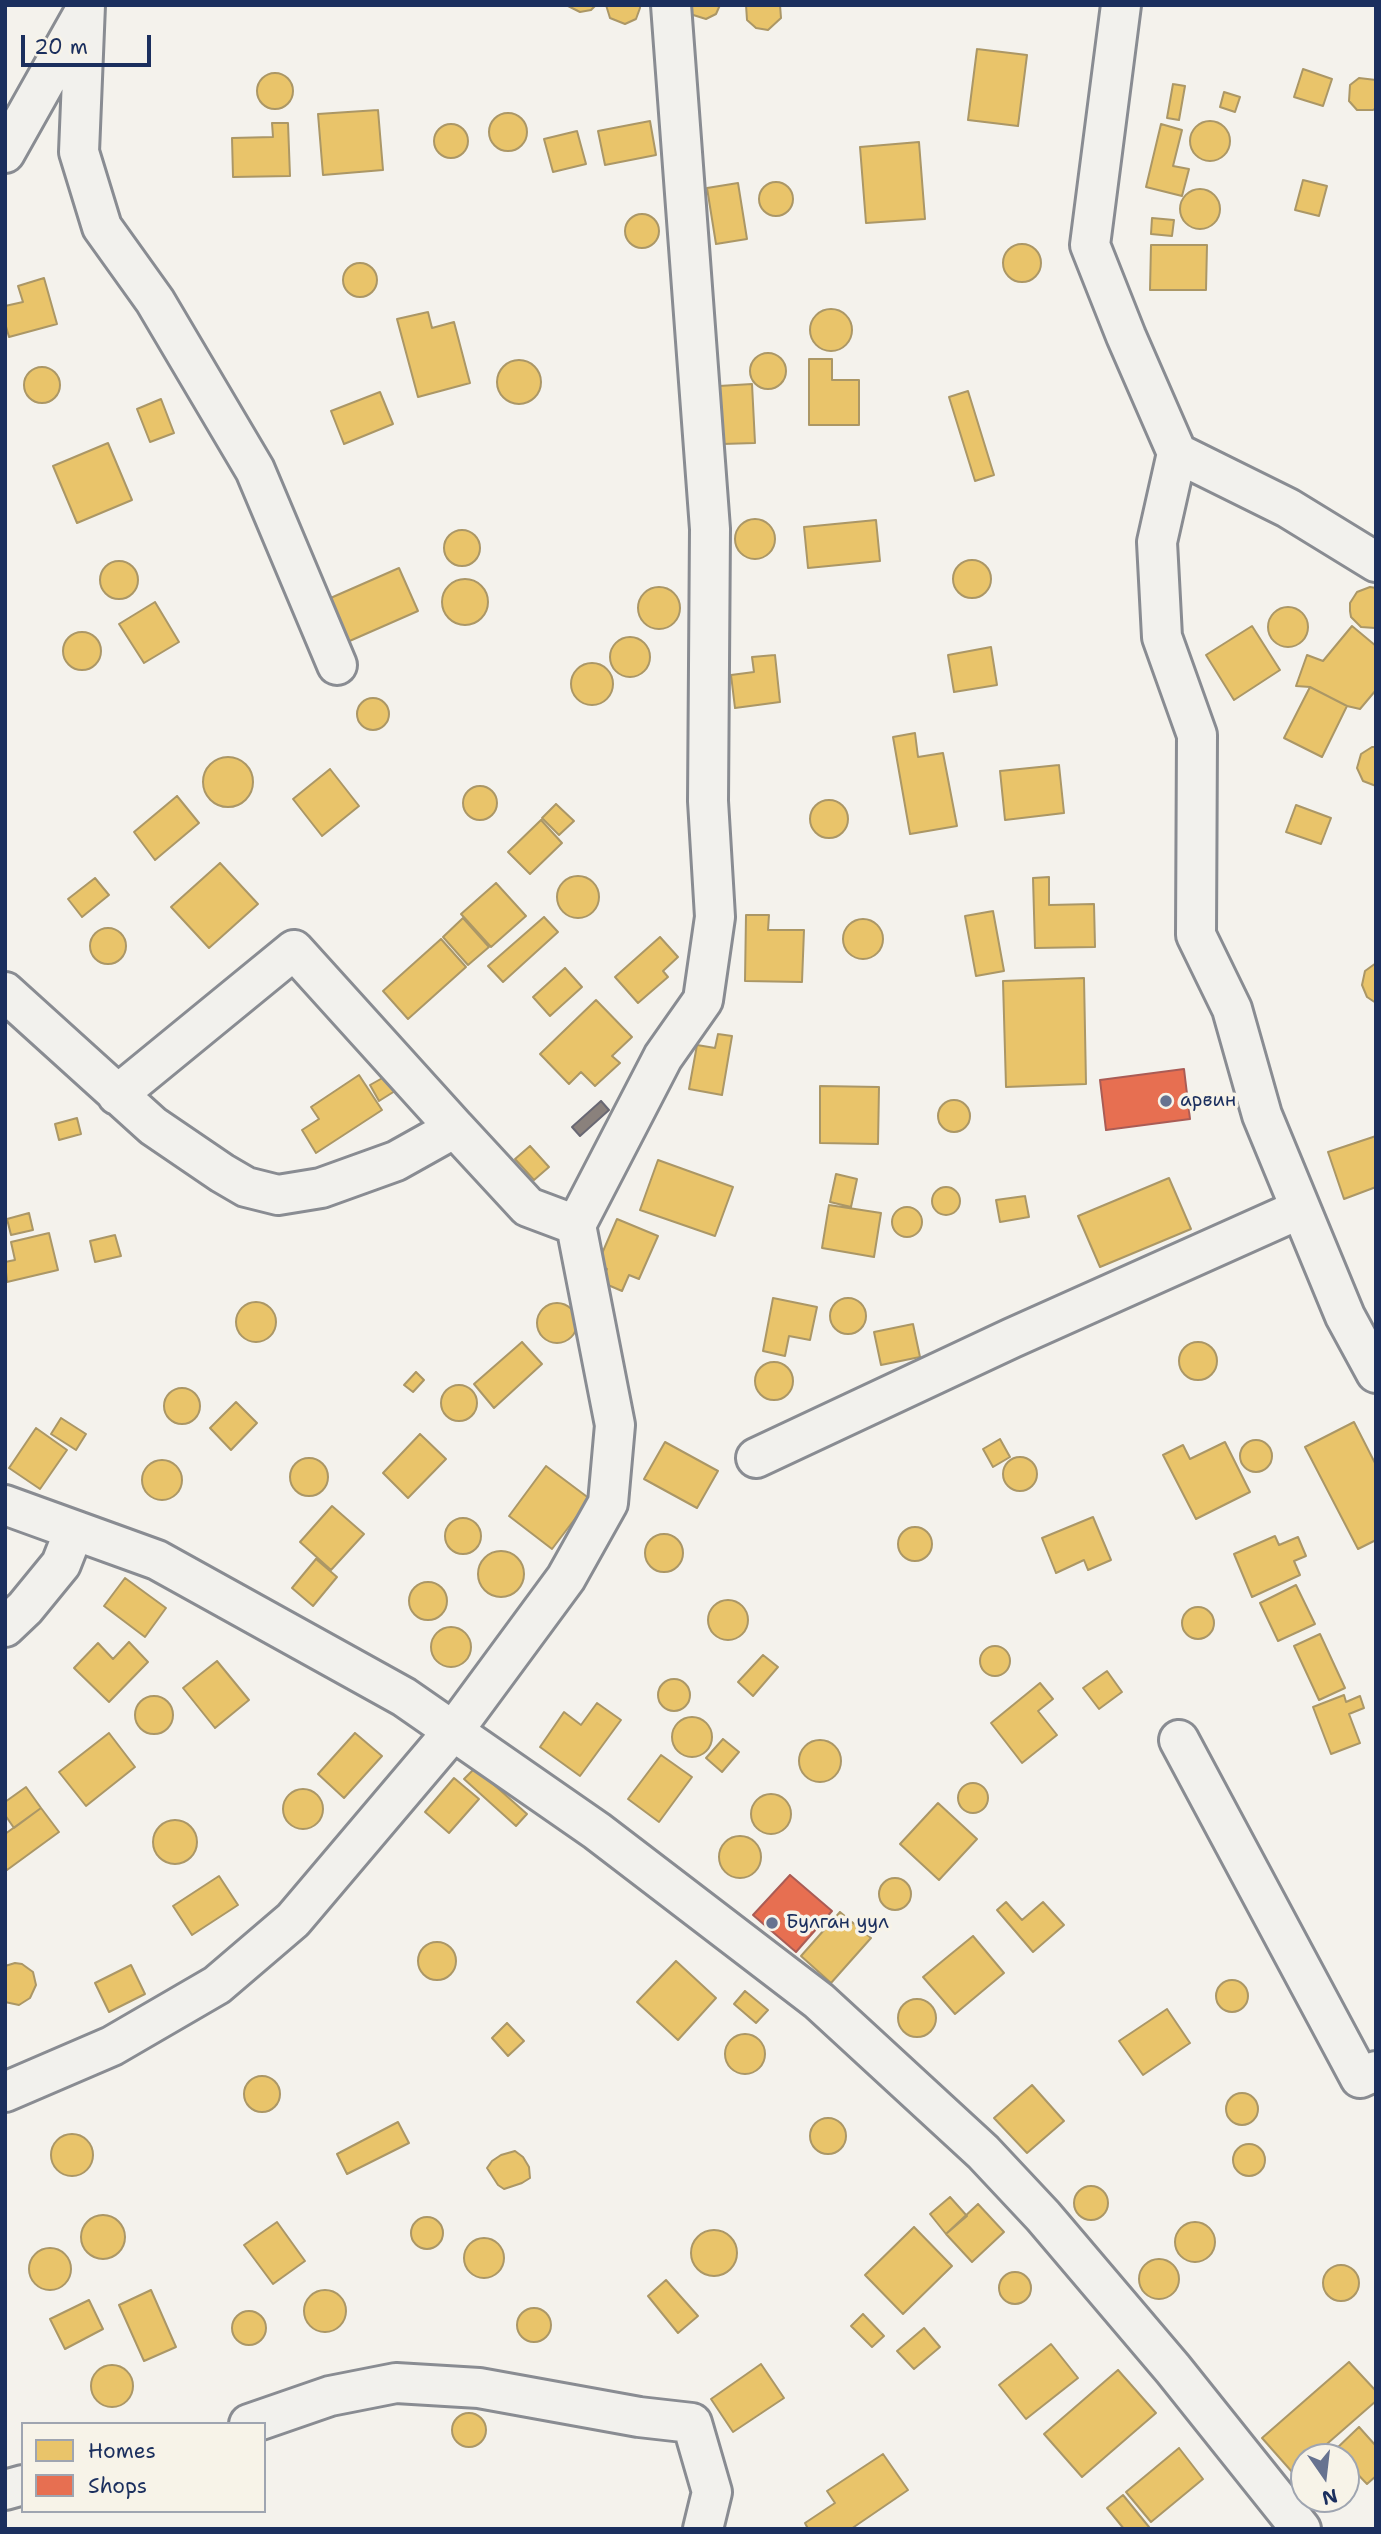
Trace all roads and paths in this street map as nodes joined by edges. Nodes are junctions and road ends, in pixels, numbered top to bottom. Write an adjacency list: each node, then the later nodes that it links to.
1 (671, 5): 12 (street)
2 (1121, 5): 5 (street)
3 (85, 8): 4 (street); 7 (street)
4 (5, 153)
5 (1177, 453): 6 (street); 11 (street)
6 (1376, 562)
7 (337, 665)
8 (5, 992): 9 (street)
9 (117, 1095): 10 (street); 10 (street)
10 (455, 1128): 12 (street)
11 (1300, 1209): 13 (street); 14 (street)
12 (576, 1225): 18 (street)
13 (1376, 1373)
14 (756, 1458)
15 (5, 1505): 16 (street)
16 (74, 1531): 17 (street); 18 (street)
17 (5, 1627)
18 (454, 1730): 21 (street); 24 (street)
19 (1179, 1740): 20 (street)
20 (1376, 2071)
21 (5, 2092)
22 (255, 2422): 23 (street)
23 (703, 2529)
24 (1301, 2529)

